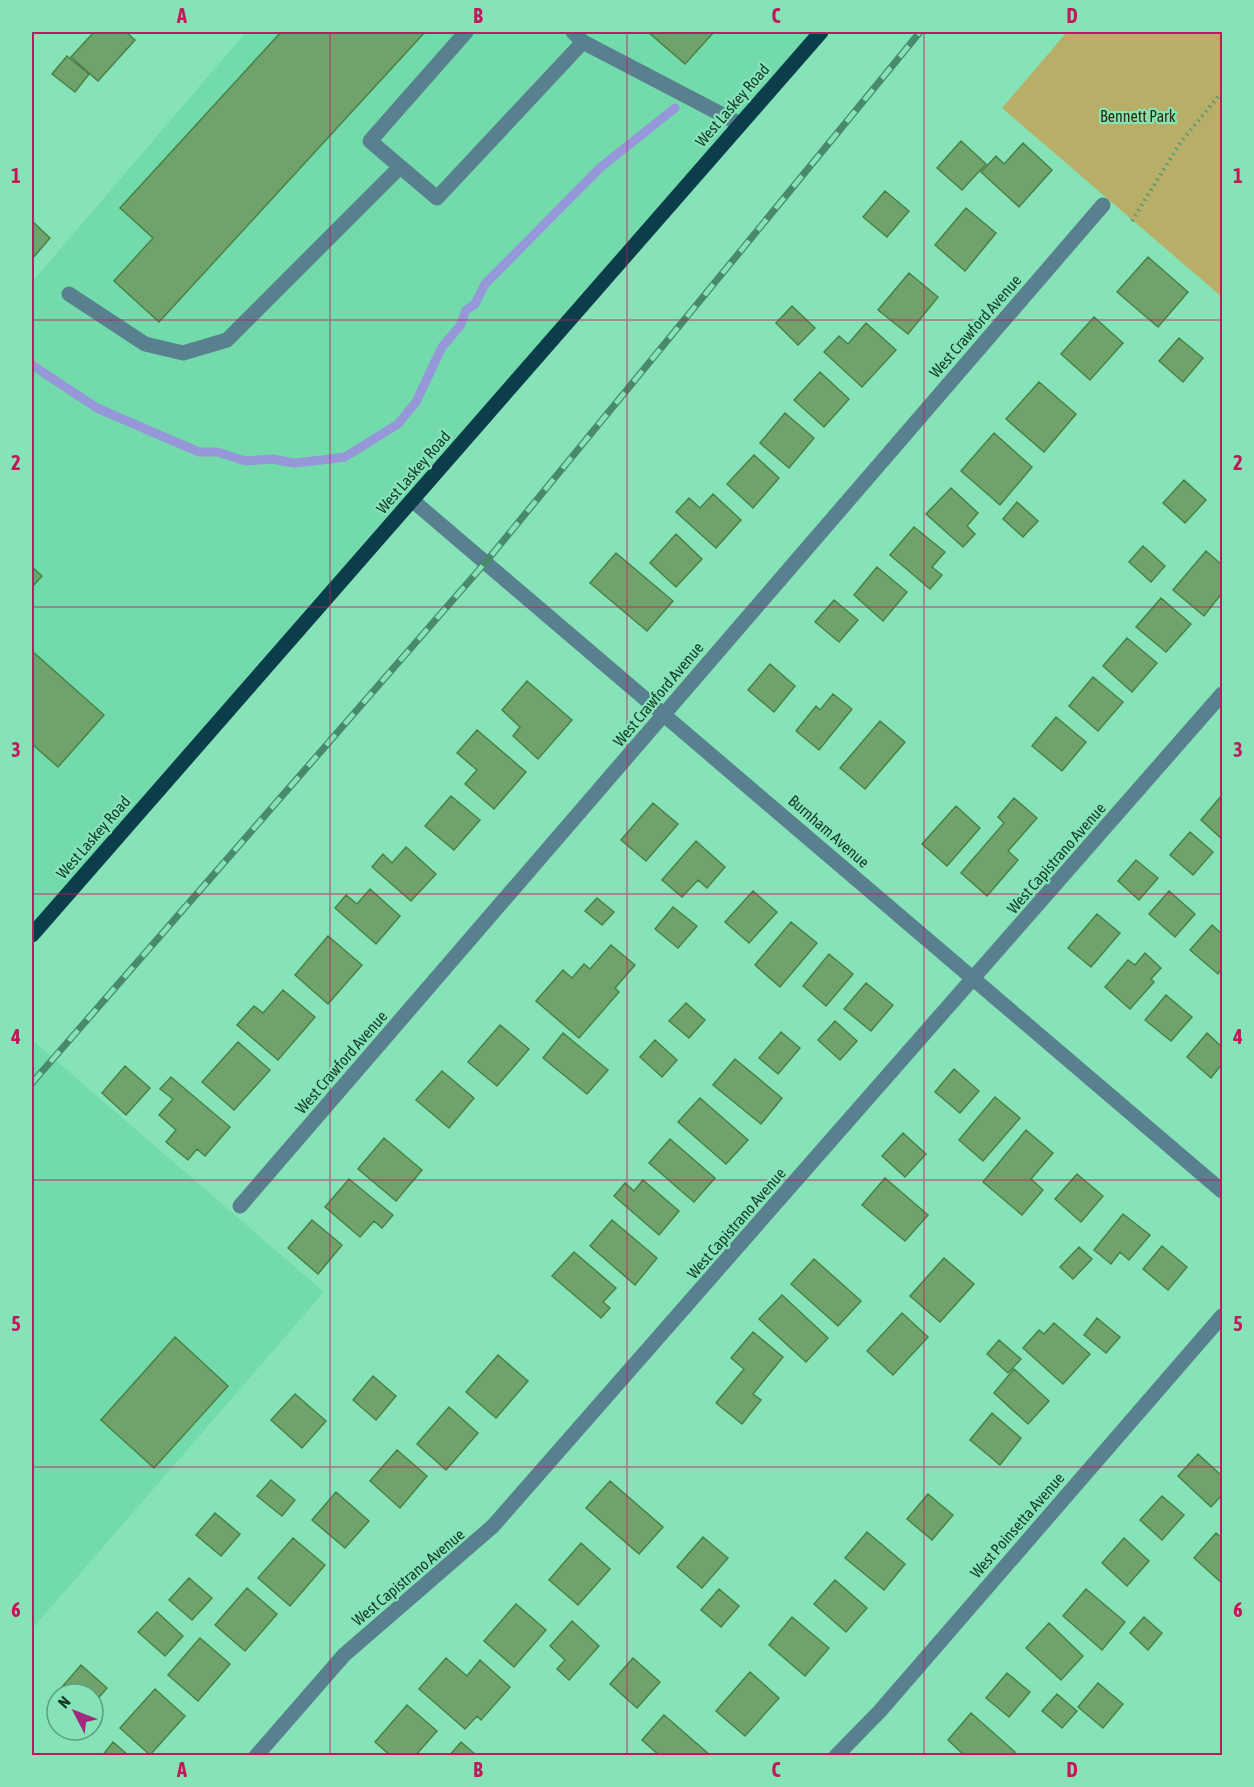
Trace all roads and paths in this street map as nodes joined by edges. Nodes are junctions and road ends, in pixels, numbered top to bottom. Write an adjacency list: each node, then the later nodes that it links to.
1 (466, 32): 6 (street)
2 (821, 32): 5 (main road, West Laskey Road)
3 (578, 37): 5 (street); 6 (street)
4 (1222, 92): 8 (path)
5 (740, 124): 10 (main road, West Laskey Road)
6 (399, 168): 9 (street)
7 (1103, 205): 12 (street, West Crawford Avenue)
8 (1132, 222)
9 (69, 294)
10 (412, 500): 12 (street, Burnham Avenue); 13 (main road, West Laskey Road)
11 (1222, 694): 14 (street, West Capistrano Avenue)
12 (666, 715): 14 (street, Burnham Avenue); 16 (street, West Crawford Avenue)
13 (32, 935)
14 (975, 979): 15 (street, Burnham Avenue); 18 (street, West Capistrano Avenue)
15 (1222, 1191)
16 (240, 1206)
17 (1222, 1316): 19 (street, West Poinsetta Avenue)
18 (256, 1755)
19 (836, 1755)

